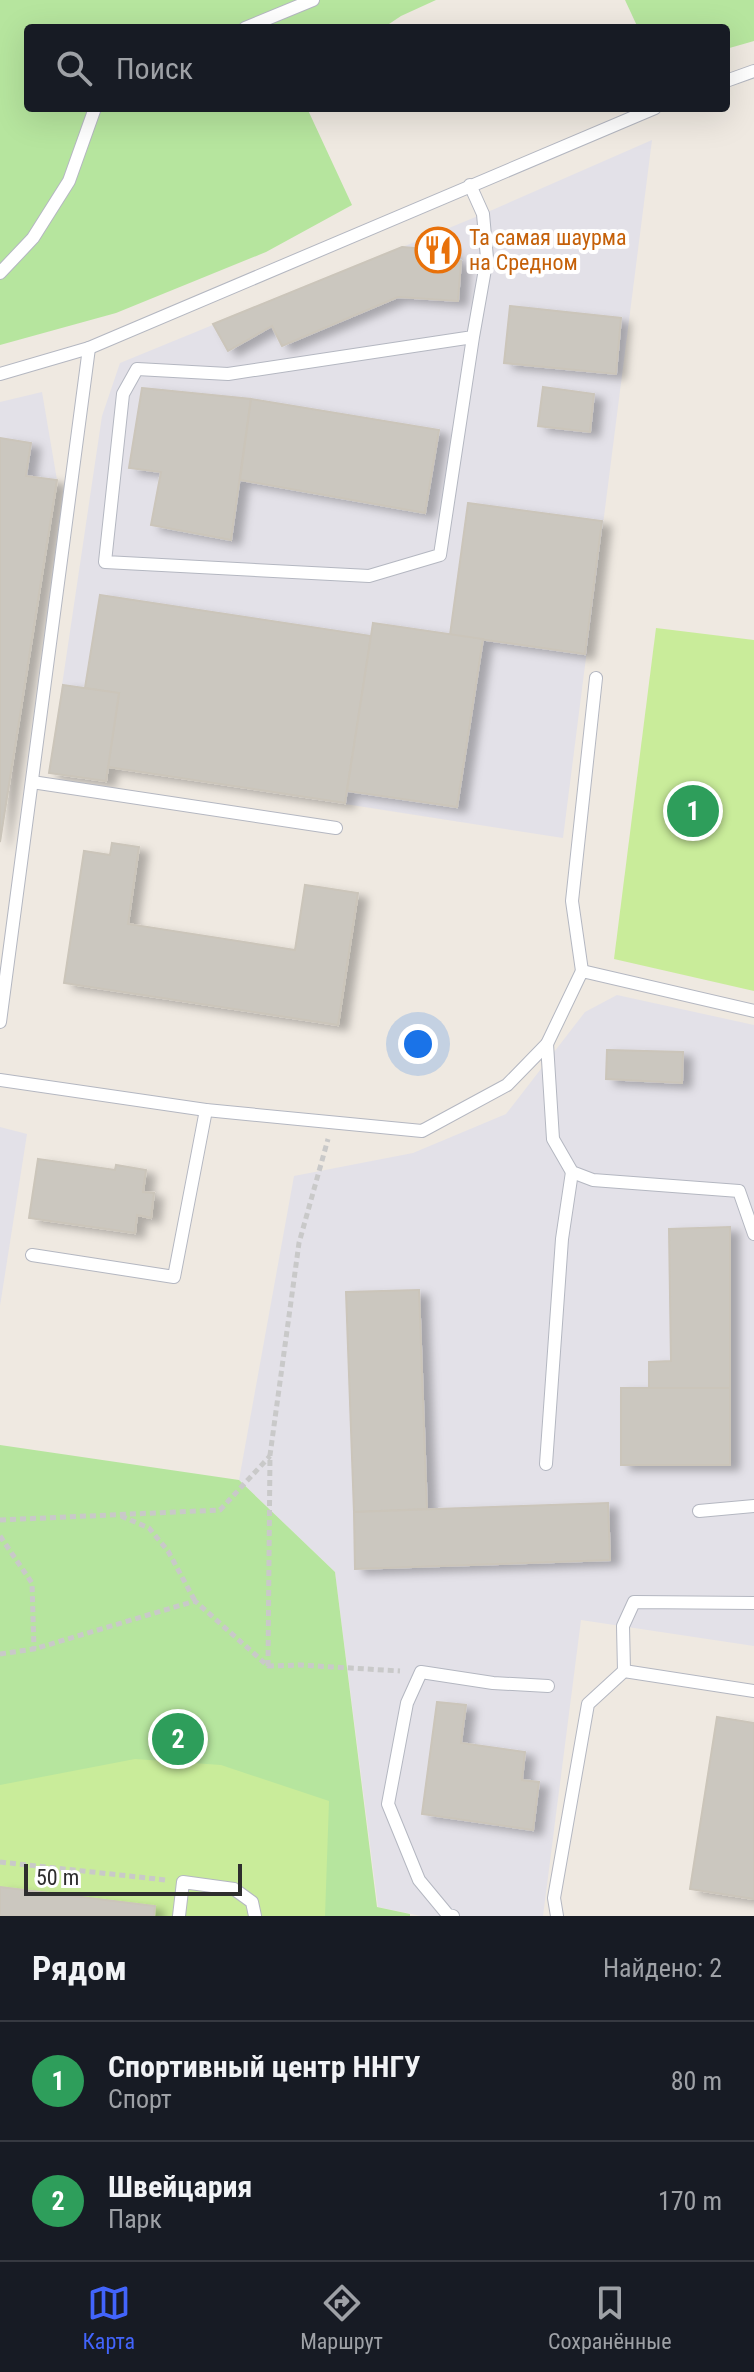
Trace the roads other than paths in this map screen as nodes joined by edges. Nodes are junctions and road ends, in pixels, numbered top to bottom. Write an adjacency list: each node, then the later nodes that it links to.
1 (313, 0): 2 (lane)
2 (255, 24)
3 (754, 71): 4 (lane)
4 (730, 80)
5 (94, 112): 8 (lane)
6 (645, 112): 7 (lane)
7 (470, 185): 9 (lane); 10 (lane)
8 (0, 273)
9 (473, 337): 9 (lane)
10 (89, 348): 11 (lane); 13 (lane)
11 (0, 374)
12 (596, 678): 15 (lane)
13 (32, 782): 14 (lane); 17 (lane)
14 (336, 828)
15 (582, 971): 16 (lane); 18 (lane)
16 (754, 1011)
17 (0, 1022)
18 (547, 1044): 20 (lane); 21 (lane)
19 (0, 1080): 20 (lane)
20 (206, 1110): 23 (lane)
21 (572, 1172): 22 (lane); 24 (lane)
22 (754, 1234)
23 (32, 1255)
24 (546, 1464)
25 (754, 1506): 26 (lane)
26 (699, 1511)
27 (754, 1603): 28 (lane)
28 (624, 1671): 30 (lane); 34 (lane)
29 (548, 1686): 33 (lane)
30 (754, 1691)
31 (179, 1916): 32 (lane)
32 (255, 1916)
33 (453, 1916)
34 (557, 1916)

